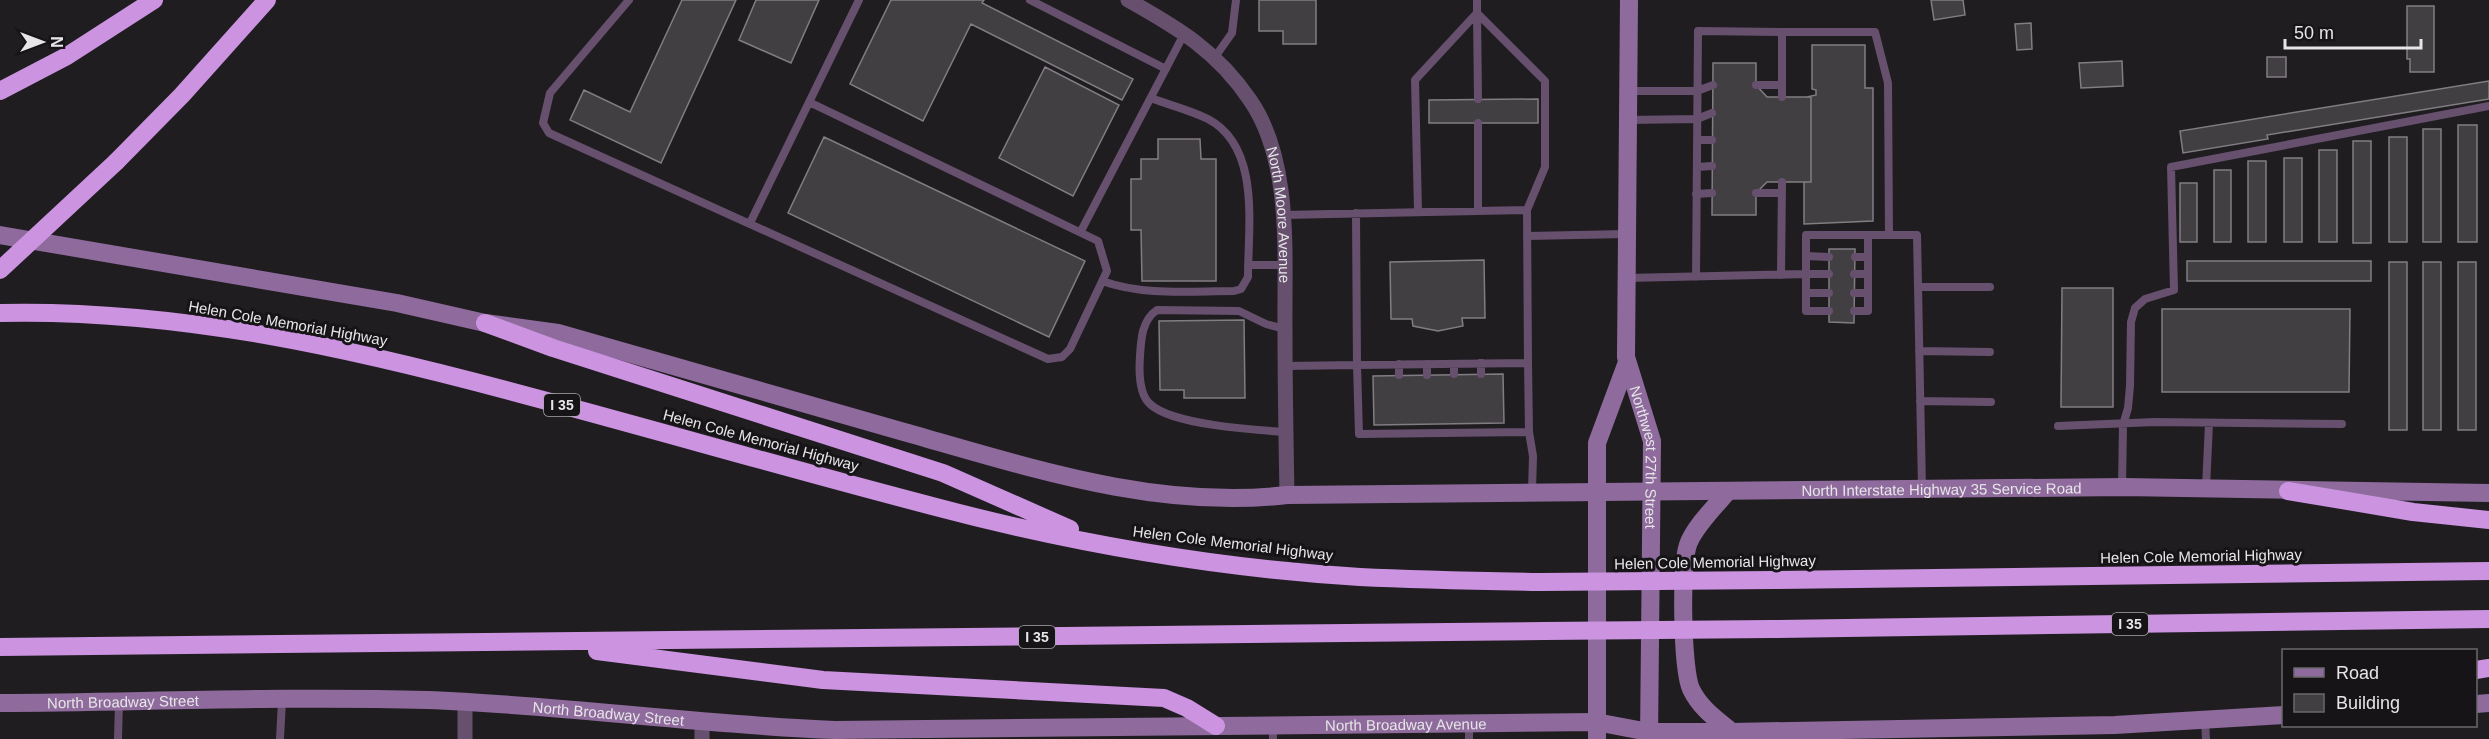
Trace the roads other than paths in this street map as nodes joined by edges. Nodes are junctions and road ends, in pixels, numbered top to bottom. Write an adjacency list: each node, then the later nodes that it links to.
1 (154, 0): 18 (highway)
2 (267, 0): 57 (highway, bridge)
3 (629, 0): 44 (lane)
4 (859, 0): 24 (lane)
5 (1030, 0): 14 (lane)
6 (1128, 0): 11 (street, North Moore Avenue)
7 (1236, 0): 13 (lane)
8 (1477, 0): 10 (lane)
9 (1629, 0): 19 (main road, Northwest 27th Street)
10 (1477, 13): 23 (lane); 39 (lane); 41 (lane)
11 (1185, 32): 13 (street, North Moore Avenue); 14 (lane)
12 (1782, 32): 17 (lane); 20 (lane); 48 (lane)
13 (1215, 57): 43 (street, North Moore Avenue)
14 (1166, 69): 22 (lane)
15 (1713, 85): 20 (lane)
16 (1756, 85): 17 (lane)
17 (1782, 85): 21 (lane)
18 (0, 91)
19 (1628, 91): 20 (lane); 28 (main road, Northwest 27th Street)
20 (1697, 91): 27 (lane)
21 (1782, 97)
22 (1151, 98): 45 (lane); 55 (lane)
23 (1478, 99)
24 (809, 102): 44 (lane); 45 (lane)
25 (2489, 106): 99 (lane)
26 (1713, 113): 27 (lane)
27 (1697, 119): 28 (lane); 30 (lane)
28 (1628, 120): 46 (main road, Northwest 27th Street)
29 (1478, 123): 40 (lane)
30 (1697, 140): 31 (lane); 33 (lane)
31 (1713, 140)
32 (1712, 166): 33 (lane)
33 (1697, 167): 36 (lane)
34 (1782, 182): 35 (lane)
35 (1782, 193): 38 (lane); 62 (lane)
36 (1696, 194): 37 (lane); 63 (lane)
37 (1712, 194)
38 (1756, 194)
39 (1527, 210): 40 (lane); 49 (lane)
40 (1478, 211): 41 (lane)
41 (1418, 212): 42 (lane)
42 (1356, 213): 43 (lane); 84 (lane)
43 (1283, 215): 56 (street, North Moore Avenue)
44 (750, 223): 65 (lane)
45 (1081, 231): 65 (lane)
46 (1627, 234): 49 (lane); 64 (main road, Northwest 27th Street)
47 (0, 235): 75 (main road, North Interstate Highway 35 Service Road)
48 (1889, 235): 50 (lane); 66 (lane)
49 (1527, 236): 80 (lane)
50 (1868, 236): 51 (lane); 54 (lane)
51 (1806, 256): 52 (lane); 58 (lane)
52 (1829, 257)
53 (1854, 257): 54 (lane)
54 (1868, 257): 61 (lane)
55 (1248, 265): 56 (lane); 65 (lane)
56 (1284, 265): 76 (street, North Moore Avenue)
57 (0, 270)
58 (1806, 274): 59 (lane); 62 (lane); 68 (lane)
59 (1829, 274)
60 (1854, 274): 61 (lane)
61 (1868, 274): 71 (lane)
62 (1781, 275): 63 (lane)
63 (1696, 277): 64 (lane)
64 (1627, 278): 85 (main road, Northwest 27th Street)
65 (1102, 281)
66 (1918, 287): 67 (lane); 77 (lane)
67 (1990, 287)
68 (1806, 293): 69 (lane); 72 (lane)
69 (1829, 293)
70 (1854, 293): 71 (lane)
71 (1868, 293): 73 (lane)
72 (1829, 311)
73 (1854, 311)
74 (0, 313): 118 (highway, Helen Cole Memorial Highway / I 35)
75 (485, 323): 116 (main road, North Interstate Highway 35 Service Road); 118 (highway)
76 (1285, 329): 86 (street, North Moore Avenue); 101 (lane)
77 (1919, 351): 78 (lane); 91 (lane)
78 (1990, 352)
79 (1481, 363): 80 (lane); 83 (lane); 88 (lane)
80 (1528, 363): 102 (lane)
81 (1399, 364): 82 (lane); 84 (lane); 89 (lane)
82 (1427, 364): 83 (lane); 90 (lane)
83 (1454, 364): 87 (lane)
84 (1358, 365): 86 (lane); 106 (lane)
85 (1626, 365): 111 (main road, Northwest 27th Street); 113 (main road, Northwest 27th Street)
86 (1285, 366): 101 (street, North Moore Avenue)
87 (1454, 374)
88 (1481, 374)
89 (1399, 375)
90 (1427, 375)
91 (1920, 401): 92 (lane); 108 (lane)
92 (1991, 402)
93 (1455, 423): 104 (lane)
94 (1482, 423): 105 (lane)
95 (2209, 423): 98 (lane); 99 (lane); 109 (lane)
96 (1399, 424): 106 (lane)
97 (1428, 424): 103 (lane)
98 (2342, 424)
99 (2123, 425): 100 (lane); 107 (lane)
100 (2058, 426)
101 (1286, 432): 116 (street, North Moore Avenue)
102 (1529, 432): 105 (lane); 114 (lane)
103 (1428, 433): 104 (lane); 106 (lane)
104 (1455, 433): 105 (lane)
105 (1482, 433)
106 (1400, 434)
107 (2122, 487): 108 (main road, North Interstate Highway 35 Service Road); 109 (main road, North Interstate Highway 35 Service Road)
108 (1922, 489): 110 (main road, North Interstate Highway 35 Service Road)
109 (2206, 489): 112 (main road, North Interstate Highway 35 Service Road)
110 (1728, 490): 111 (main road, North Interstate Highway 35 Service Road); 134 (main road)
111 (1652, 491): 113 (main road, North Interstate Highway 35 Service Road); 140 (main road, Northwest 27th Street)
112 (2288, 491): 115 (main road, North Interstate Highway 35 Service Road); 117 (highway)
113 (1596, 492): 114 (main road, North Interstate Highway 35 Service Road); 129 (main road, Northwest 27th Street)
114 (1532, 493): 116 (main road, North Interstate Highway 35 Service Road)
115 (2489, 493)
116 (1287, 495)
117 (2489, 520)
118 (1102, 543): 119 (highway, Helen Cole Memorial Highway / I 35, bridge)
119 (2489, 571)
120 (2489, 619): 121 (highway, I 35, bridge)
121 (530, 642): 122 (highway, I 35); 128 (highway)
122 (0, 647)
123 (282, 701): 124 (main road, North Broadway Street); 125 (main road, North Broadway Street); 142 (lane)
124 (119, 702): 126 (main road, North Broadway Street); 141 (lane)
125 (465, 702): 131 (main road, North Broadway Street); 143 (street)
126 (0, 703)
127 (2282, 715): 130 (main road)
128 (1216, 726): 133 (main road, North Broadway Avenue); 137 (main road, North Broadway Street)
129 (1596, 730): 132 (main road, North Broadway Avenue); 140 (main road, North Broadway Avenue)
130 (2205, 730): 138 (main road)
131 (702, 731): 135 (main road, North Broadway Street)
132 (1469, 731): 133 (main road, North Broadway Avenue)
133 (1273, 732)
134 (1732, 732): 139 (main road); 140 (main road)
135 (866, 734): 136 (main road, North Broadway Street)
136 (902, 734): 137 (main road, North Broadway Street)
137 (1078, 734)
138 (1866, 734): 139 (main road)
139 (1765, 735)
140 (1649, 736)
141 (118, 739)
142 (280, 739)
143 (465, 739)

